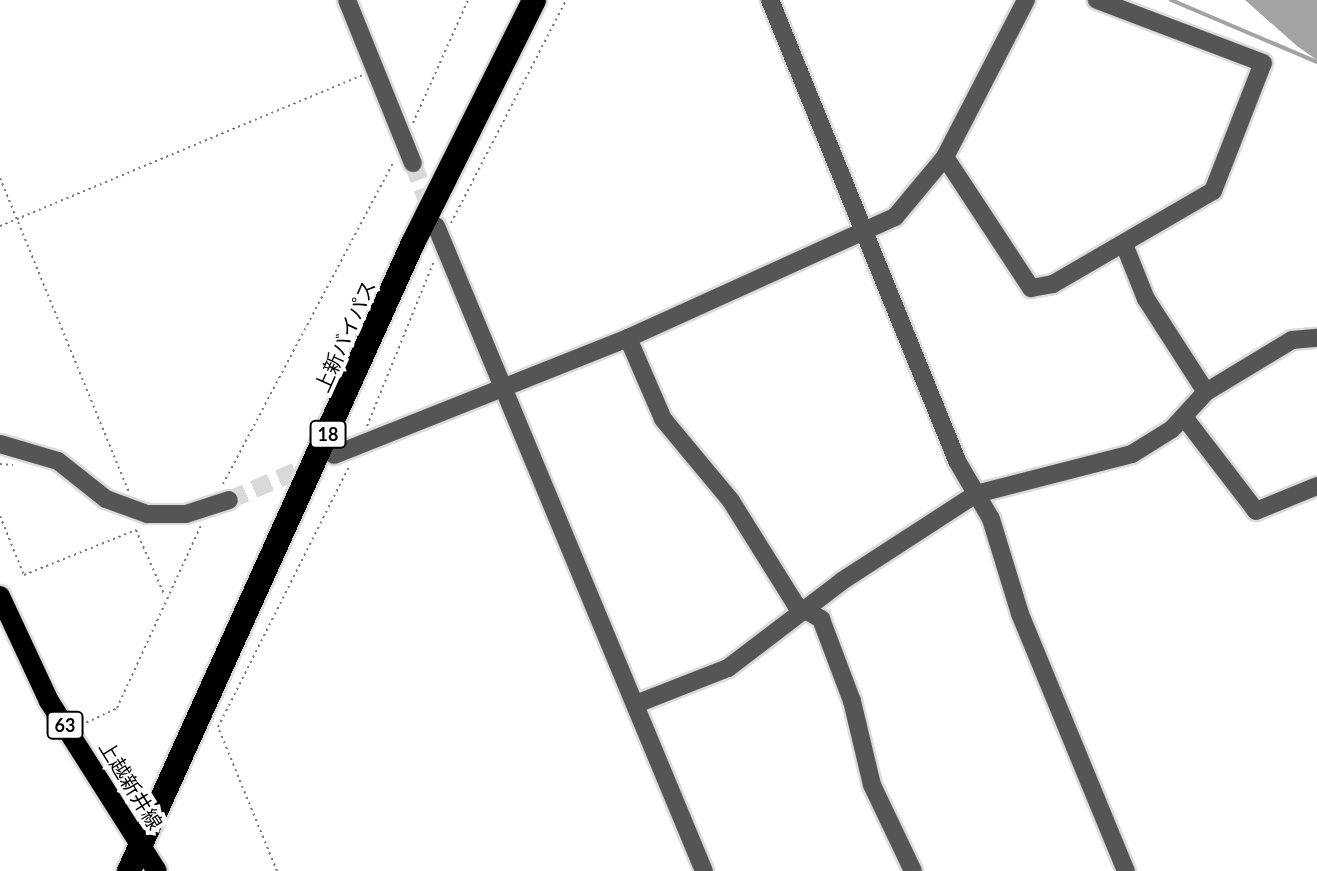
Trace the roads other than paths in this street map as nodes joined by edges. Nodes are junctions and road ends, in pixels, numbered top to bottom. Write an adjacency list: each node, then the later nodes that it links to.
1 (347, 0): 7 (street)
2 (534, 0): 24 (highway, 上新バイパス / 18)
3 (770, 0): 9 (street)
4 (1026, 0): 6 (street)
5 (1097, 0): 10 (street)
6 (945, 157): 9 (street); 10 (street)
7 (413, 163)
8 (439, 234): 13 (street)
9 (864, 235): 11 (street); 19 (street)
10 (1124, 244): 14 (street)
11 (628, 338): 13 (street); 22 (street)
12 (1317, 338): 14 (street)
13 (505, 388): 17 (street); 23 (street)
14 (1206, 392): 15 (street)
15 (1184, 417): 18 (street); 19 (street)
16 (0, 444): 20 (street)
17 (334, 455)
18 (1317, 486)
19 (976, 494): 22 (street); 29 (street)
20 (229, 500)
21 (0, 596): 24 (main road, 上越新井線 / 63)
22 (812, 610): 23 (street); 28 (street)
23 (636, 704): 27 (street)
24 (141, 847): 25 (highway, 上新バイパス / 18); 26 (main road, 上越新井線 / 63)
25 (129, 871)
26 (157, 871)
27 (704, 871)
28 (913, 871)
29 (1126, 871)

